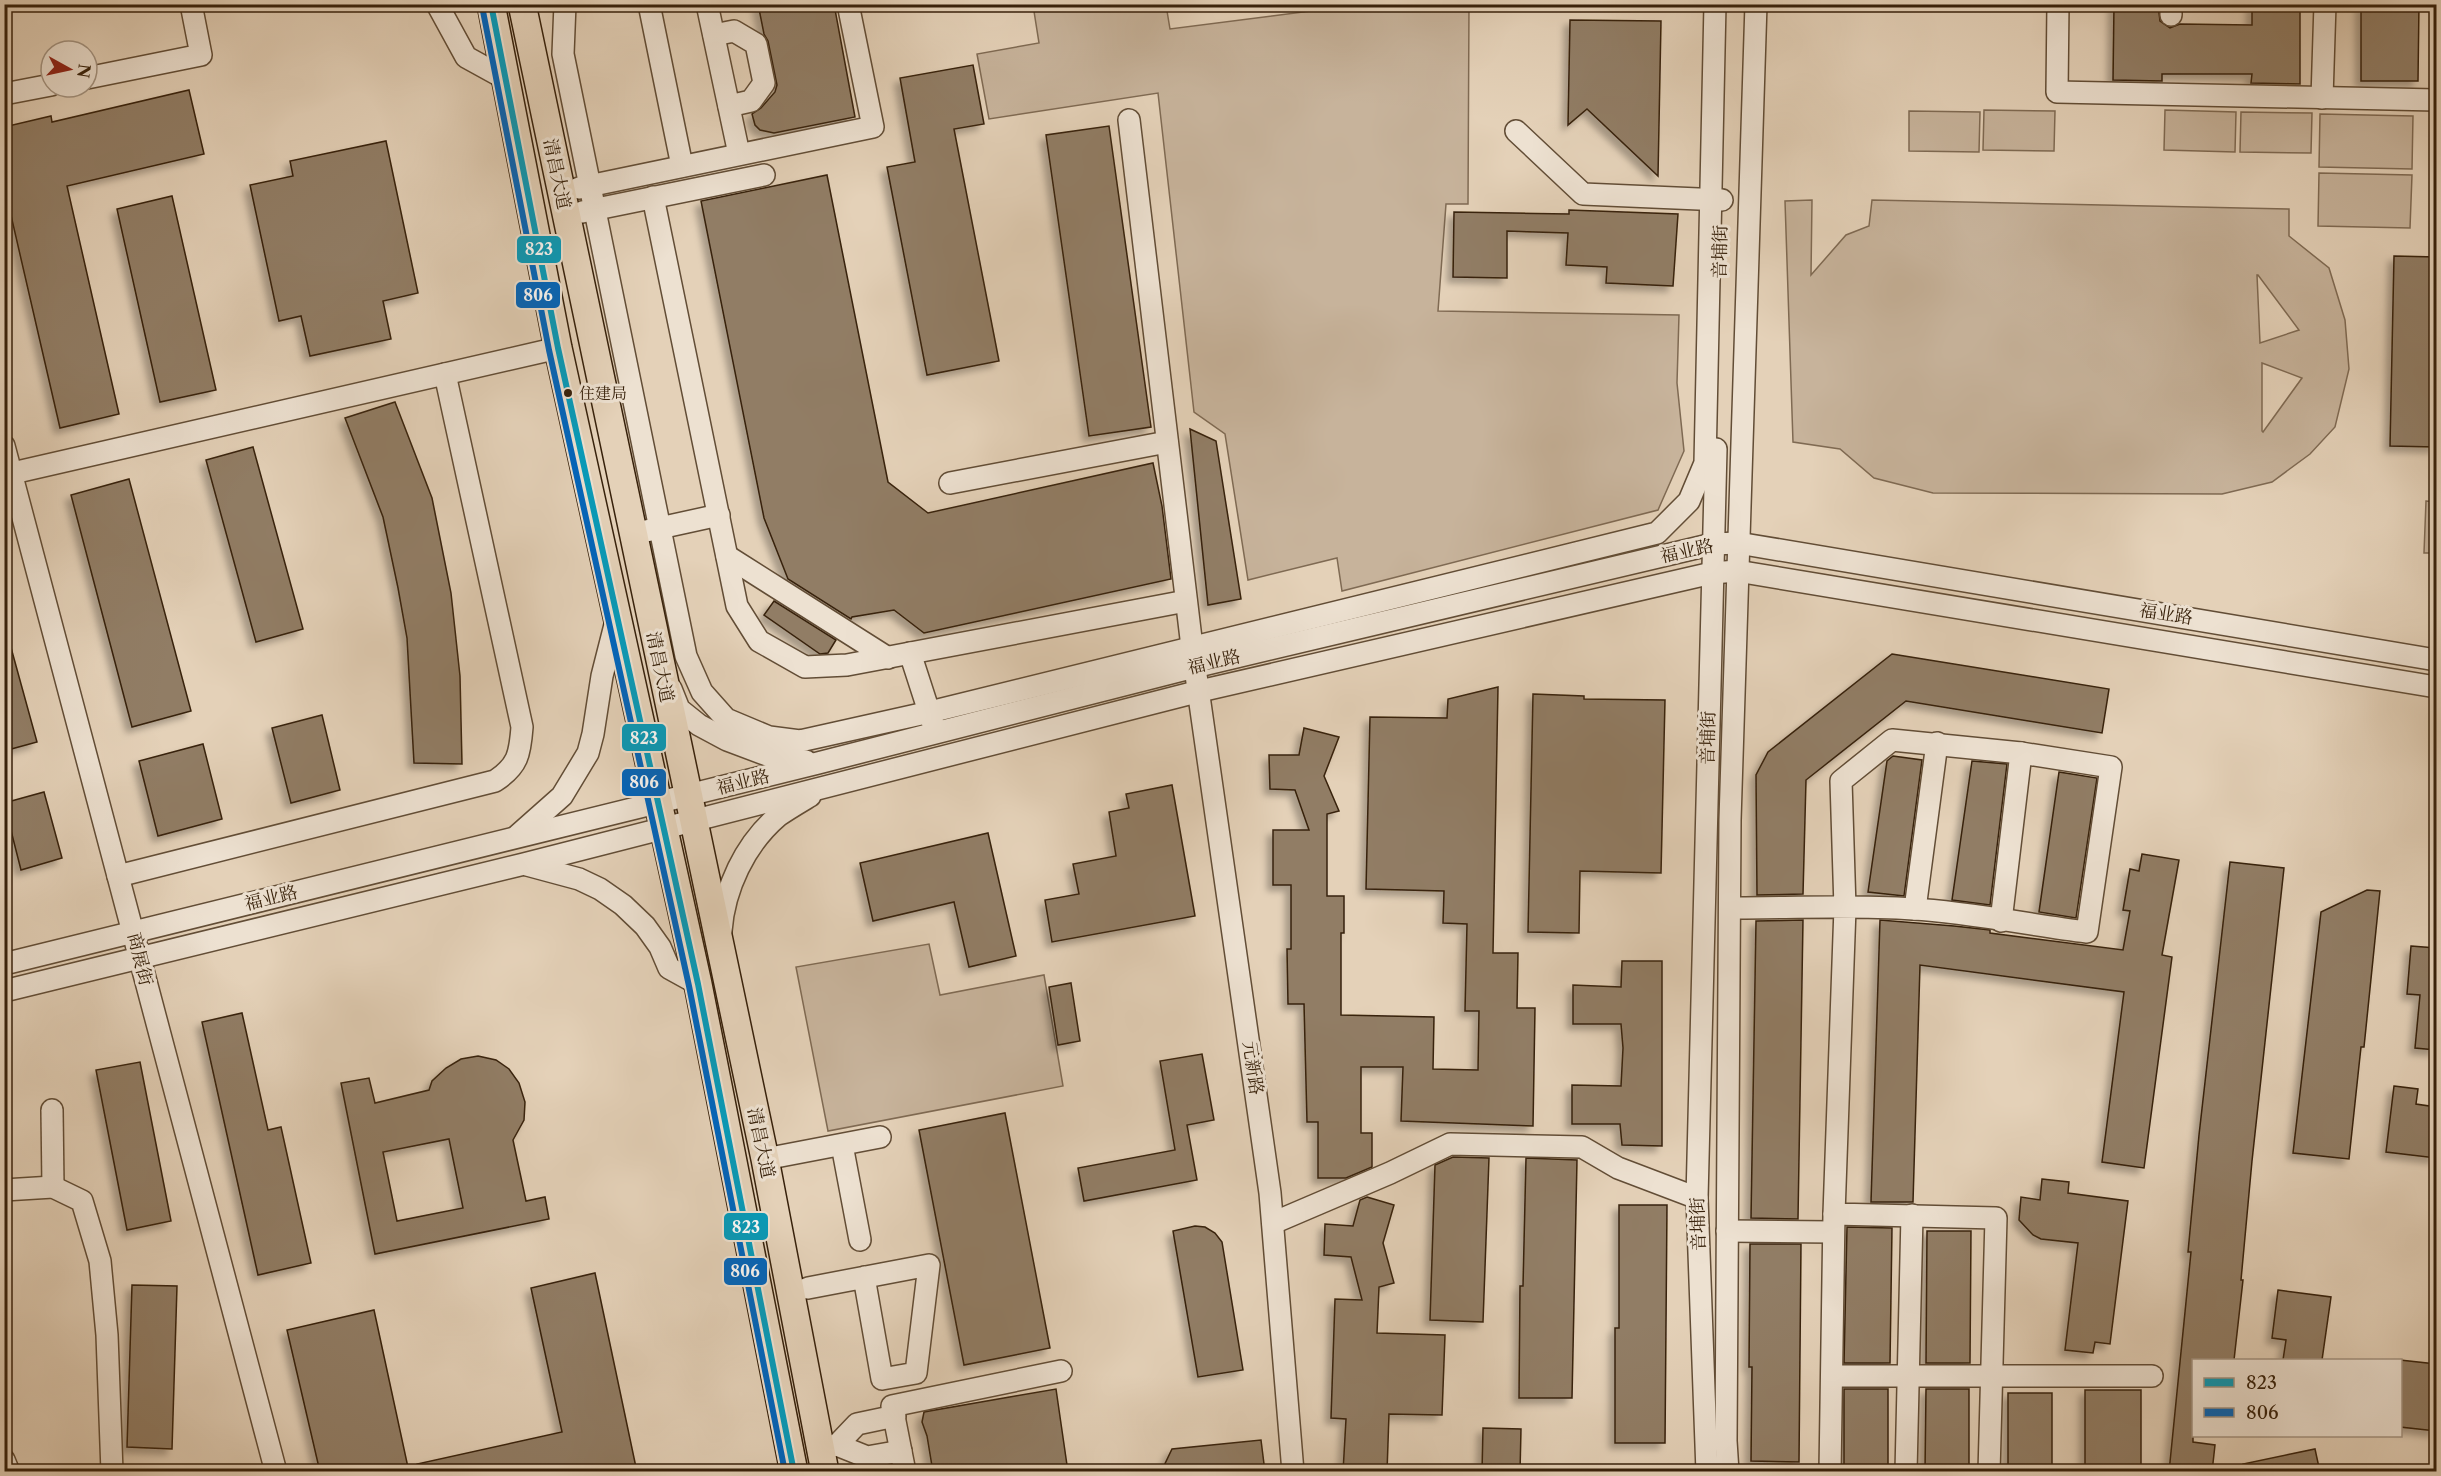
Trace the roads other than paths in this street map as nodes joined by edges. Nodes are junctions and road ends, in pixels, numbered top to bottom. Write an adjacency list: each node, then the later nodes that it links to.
1 (191, 4): 17 (street)
2 (437, 4): 18 (street)
3 (491, 4): 18 (main road, 清昌大道)
4 (522, 4): 16 (main road, 清昌大道)
5 (533, 4): 16 (street)
6 (566, 4): 29 (street)
7 (649, 4): 27 (street)
8 (708, 4): 15 (street)
9 (848, 4): 26 (street)
10 (1714, 4): 31 (street)
11 (1729, 4): 31 (street, 音埔街)
12 (1756, 4): 43 (street, 音埔街)
13 (2058, 4): 21 (street)
14 (2325, 4): 21 (street)
15 (714, 35): 23 (street); 23 (street)
16 (536, 71): 33 (main road, 清昌大道)
17 (99, 76)
18 (506, 79): 34 (main road, 清昌大道)
19 (39, 87): 20 (street)
20 (4, 94)
21 (2322, 98): 22 (street)
22 (2436, 99)
23 (729, 106): 26 (street)
24 (1129, 120): 36 (street, 元新路)
25 (1516, 130): 31 (street)
26 (739, 154): 27 (street)
27 (682, 166): 29 (street)
28 (764, 175): 30 (street)
29 (584, 187): 32 (street)
30 (653, 198): 32 (street); 40 (street)
31 (1716, 200): 44 (street, 音埔街); 51 (street)
32 (595, 209): 33 (street); 41 (street)
33 (566, 215): 42 (main road, 清昌大道)
34 (558, 348): 35 (street); 49 (main road, 清昌大道)
35 (445, 374): 38 (street); 66 (street)
36 (1167, 442): 39 (street); 48 (street, 元新路)
37 (4, 446): 38 (street, 商展街)
38 (8, 474): 66 (street, 商展街)
39 (950, 483)
40 (719, 515): 41 (street); 45 (street)
41 (660, 528): 42 (street); 57 (street)
42 (632, 534): 53 (main road, 清昌大道)
43 (1738, 543): 44 (street, 福业路); 46 (street, 音埔街); 54 (street, 福业路)
44 (1713, 544): 47 (street, 音埔街); 51 (street, 福业路)
45 (727, 556): 52 (street); 52 (street)
46 (1737, 571): 47 (street, 福业路); 55 (street, 福业路); 67 (street, 音埔街)
47 (1712, 573): 56 (street, 福业路); 83 (street, 音埔街)
48 (1186, 601): 50 (street); 51 (street, 元新路)
49 (617, 617): 63 (main road, 清昌大道); 64 (street)
50 (909, 654): 52 (street); 57 (street)
51 (1193, 657): 56 (street, 元新路); 57 (street, 福业路)
52 (888, 658)
53 (659, 660): 60 (street); 62 (main road, 清昌大道)
54 (2436, 660)
55 (2436, 687)
56 (1200, 691): 61 (street, 福业路); 85 (street, 元新路)
57 (933, 722): 60 (street, 福业路)
58 (1937, 743): 59 (street); 68 (street); 69 (street)
59 (2021, 753): 70 (street); 70 (street)
60 (818, 763): 62 (street, 福业路)
61 (825, 786): 62 (street, 福业路); 72 (street)
62 (690, 808): 63 (street, 福业路); 72 (main road, 清昌大道)
63 (661, 815): 64 (street, 福业路); 65 (street, 福业路); 75 (main road, 清昌大道)
64 (514, 838): 71 (street, 福业路)
65 (524, 864): 73 (street, 福业路); 75 (street)
66 (118, 876): 71 (street, 商展街)
67 (1730, 908): 68 (street); 87 (street, 音埔街)
68 (1845, 908): 69 (street); 86 (street)
69 (1915, 909): 70 (street)
70 (2001, 921)
71 (133, 932): 73 (street, 商展街); 74 (street, 福业路)
72 (720, 950): 80 (main road, 清昌大道)
73 (140, 958): 76 (street, 福业路); 102 (street, 商展街)
74 (4, 964)
75 (698, 984): 103 (main road, 清昌大道)
76 (4, 991)
77 (52, 1110): 81 (street)
78 (880, 1137): 79 (street)
79 (842, 1145): 80 (street); 88 (street)
80 (765, 1159): 98 (main road, 清昌大道)
81 (52, 1187): 82 (street); 101 (street)
82 (4, 1190)
83 (1697, 1197): 85 (street); 106 (street, 音埔街)
84 (1912, 1215): 86 (street); 94 (street); 95 (street)
85 (1273, 1223): 105 (street, 元新路)
86 (1833, 1223): 87 (street); 92 (street)
87 (1727, 1231): 107 (street, 音埔街)
88 (860, 1240)
89 (864, 1277): 89 (street); 90 (street)
90 (808, 1288)
91 (1061, 1371): 96 (street)
92 (1832, 1376): 94 (street); 108 (street)
93 (2152, 1376): 95 (street)
94 (1909, 1377): 95 (street); 109 (street)
95 (1992, 1377): 110 (street)
96 (895, 1416): 97 (street); 98 (street)
97 (901, 1451): 98 (street); 104 (street)
98 (827, 1455)
99 (4, 1460): 100 (street)
100 (9, 1472)
101 (112, 1472)
102 (276, 1472)
103 (794, 1472)
104 (905, 1472)
105 (1293, 1472)
106 (1707, 1472)
107 (1728, 1472)
108 (1830, 1472)
109 (1906, 1472)
110 (1989, 1472)

